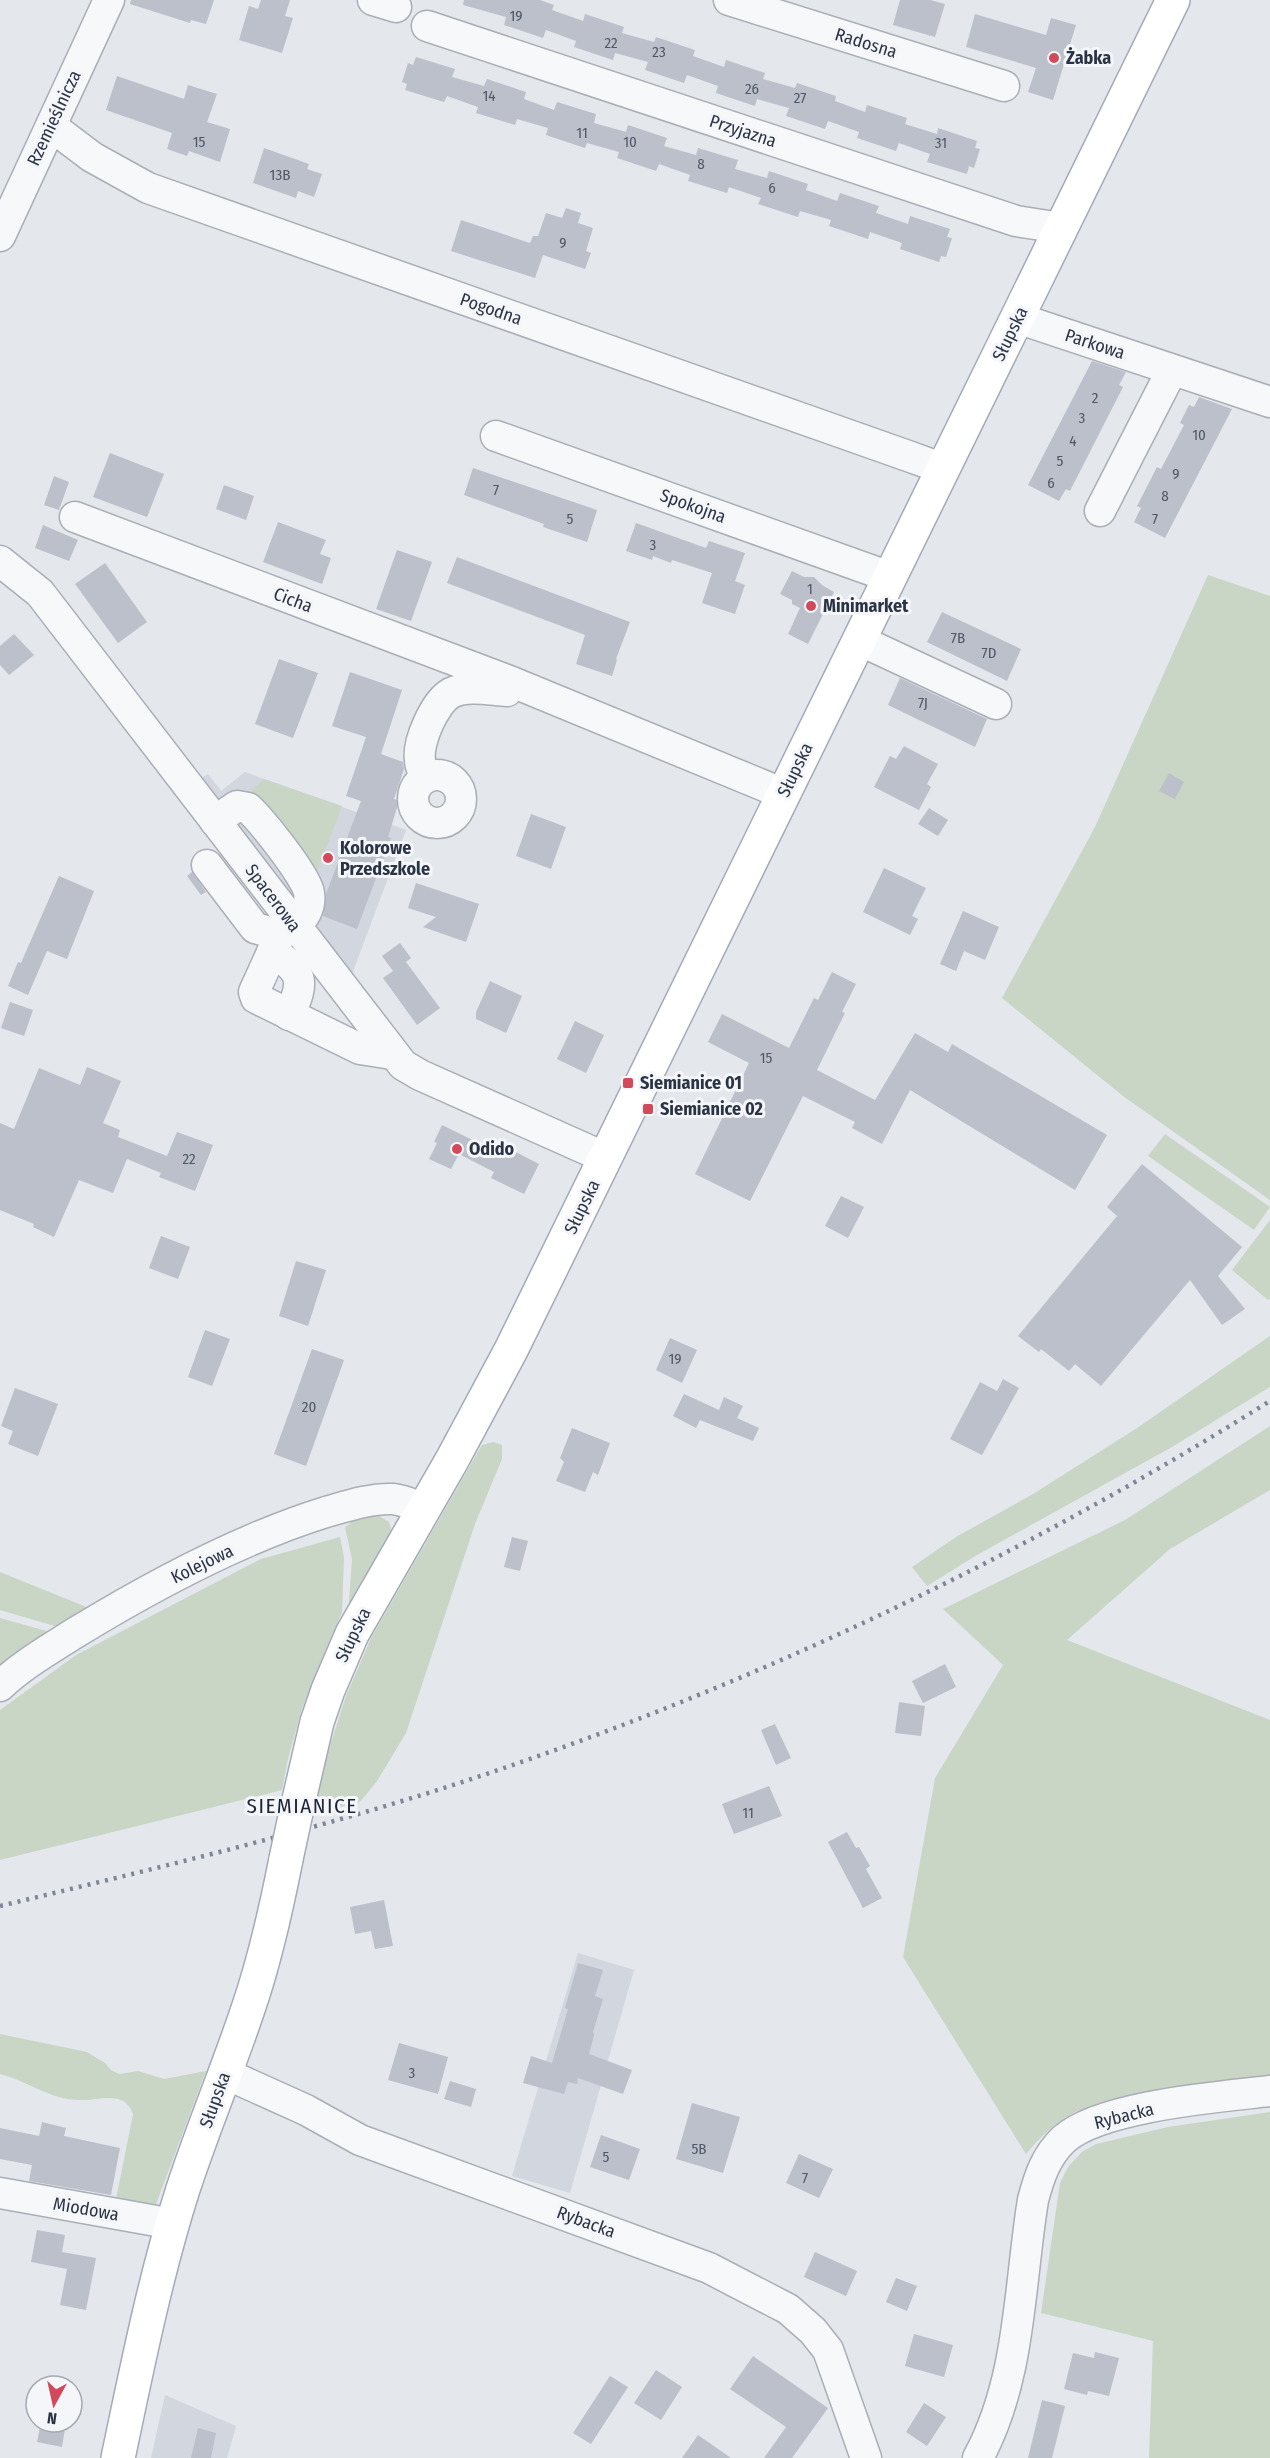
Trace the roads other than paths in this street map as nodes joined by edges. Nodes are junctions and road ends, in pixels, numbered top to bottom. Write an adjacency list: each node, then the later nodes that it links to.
1 (109, 0): 6 (street, Rzemieślnicza)
2 (729, 0): 5 (street, Radosna)
3 (1173, 0): 7 (main road, Słupska)
4 (427, 26): 7 (street, Przyjazna)
5 (1004, 86)
6 (51, 126): 8 (street, Rzemieślnicza); 13 (street, Pogodna)
7 (1061, 228): 9 (main road, Słupska)
8 (0, 236)
9 (1017, 318): 10 (street, Parkowa); 13 (main road, Słupska)
10 (1172, 370): 11 (street, Parkowa); 14 (street)
11 (1270, 402)
12 (496, 436): 17 (street, Spokojna)
13 (942, 472): 17 (main road, Słupska)
14 (1100, 511)
15 (75, 517): 19 (street, Cicha)
16 (0, 561): 24 (street)
17 (890, 577): 18 (main road, Słupska)
18 (859, 640): 20 (street); 22 (main road, Słupska)
19 (512, 682): 21 (street); 22 (street, Cicha)
20 (996, 704)
21 (427, 777)
22 (784, 794): 27 (main road, Słupska)
23 (207, 865): 24 (street)
24 (283, 933): 25 (street); 25 (street); 26 (street, Spacerowa)
25 (289, 1014): 26 (street)
26 (392, 1054): 27 (street, Spacerowa)
27 (606, 1158): 28 (main road, Słupska)
28 (424, 1509): 29 (street, Kolejowa); 30 (main road, Słupska, bridge)
29 (0, 1686)
30 (224, 2073): 33 (main road, Słupska); 35 (street, Rybacka)
31 (1270, 2091): 36 (street, Rybacka)
32 (0, 2193): 33 (street, Miodowa)
33 (172, 2224): 34 (main road, Słupska)
34 (118, 2458)
35 (866, 2458)
36 (978, 2458)

